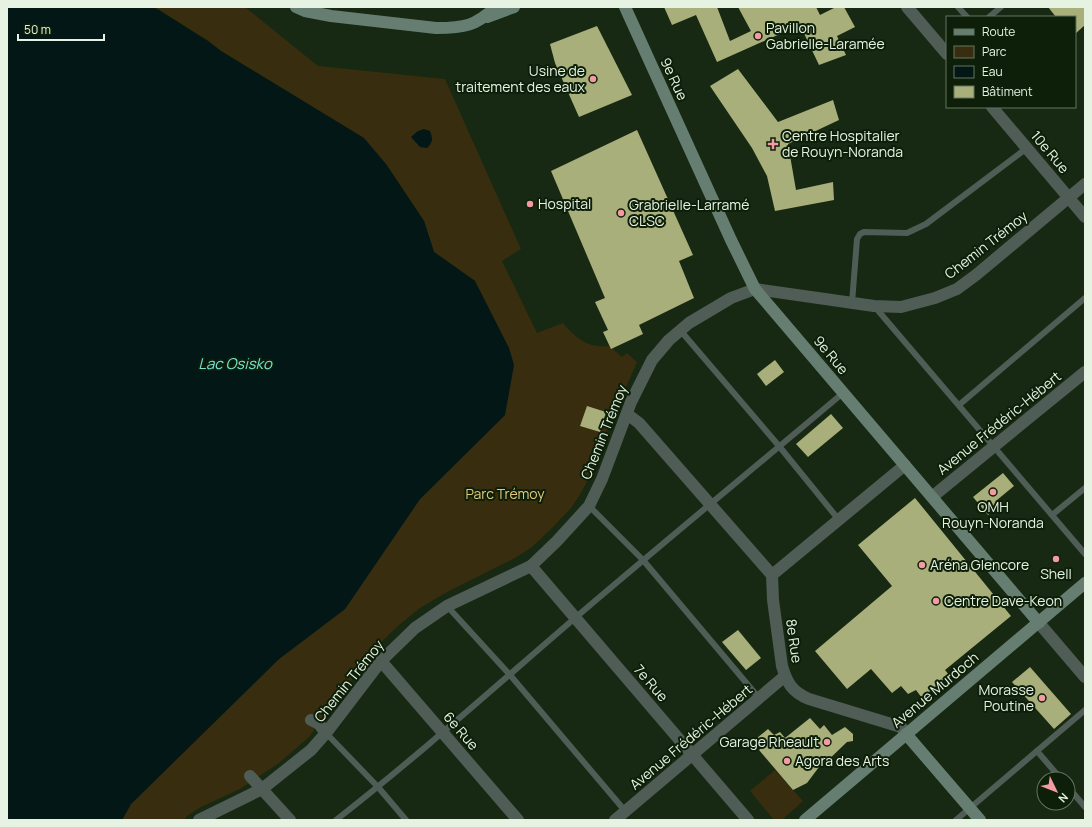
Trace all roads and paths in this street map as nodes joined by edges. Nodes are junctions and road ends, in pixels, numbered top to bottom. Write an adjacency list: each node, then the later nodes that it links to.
1 (296, 7): 9 (street)
2 (319, 7): 9 (street)
3 (496, 7): 12 (street)
4 (514, 7): 12 (street)
5 (625, 7): 19 (street, 9e Rue)
6 (907, 7): 13 (street)
7 (958, 7): 10 (lane)
8 (1001, 7): 11 (lane)
9 (331, 16): 12 (street)
10 (966, 16)
11 (990, 16)
12 (482, 19)
13 (946, 53)
14 (993, 108): 15 (street, 10e Rue)
15 (1027, 148): 17 (street, 10e Rue); 21 (lane)
16 (1085, 184): 17 (street, Chemin Trémoy)
17 (1069, 198): 18 (street, 10e Rue); 22 (street, Chemin Trémoy)
18 (1085, 217)
19 (755, 289): 21 (street, Chemin Trémoy); 23 (street, Chemin Trémoy); 25 (street, 9e Rue)
20 (1085, 298): 26 (lane)
21 (852, 303): 22 (street, Chemin Trémoy)
22 (874, 306): 26 (lane)
23 (680, 330): 27 (street, Chemin Trémoy); 28 (lane)
24 (1085, 372): 29 (street, Avenue Frédéric-Hébert)
25 (843, 393): 28 (lane); 30 (street, 9e Rue)
26 (959, 406): 29 (lane)
27 (627, 414): 33 (street); 34 (street, Chemin Trémoy)
28 (779, 446): 33 (lane); 36 (lane)
29 (994, 447): 32 (street, Avenue Frédéric-Hébert); 35 (lane)
30 (905, 465): 32 (street, 9e Rue); 36 (street)
31 (1085, 488): 35 (lane)
32 (932, 497): 44 (street, 9e Rue)
33 (710, 504): 38 (lane); 40 (street)
34 (589, 506): 38 (lane); 39 (street, Chemin Trémoy)
35 (1052, 515): 37 (lane)
36 (839, 520): 40 (street)
37 (1085, 554)
38 (643, 560): 43 (lane); 49 (lane)
39 (531, 566): 42 (street, Chemin Trémoy); 43 (street, 7e Rue)
40 (772, 575): 47 (street, 8e Rue)
41 (1085, 583): 44 (street, Avenue Murdoch)
42 (447, 606): 45 (street, Chemin Trémoy); 46 (lane)
43 (575, 618): 46 (lane); 56 (street, 7e Rue)
44 (1039, 622): 48 (street, 9e Rue); 54 (street, Avenue Murdoch)
45 (381, 661): 52 (street, Chemin Trémoy); 53 (street, 6e Rue)
46 (510, 675): 53 (lane); 64 (lane)
47 (785, 676): 49 (street, Avenue Frédéric-Hébert); 54 (street, 8e Rue)
48 (1085, 677)
49 (759, 698): 56 (street, Avenue Frédéric-Hébert)
50 (1085, 710): 55 (lane)
51 (312, 720): 52 (street)
52 (326, 733): 59 (lane); 60 (street, Chemin Trémoy)
53 (443, 733): 59 (lane); 69 (street, 6e Rue)
54 (906, 734): 63 (street, 8e Rue); 72 (street, Avenue Murdoch)
55 (1037, 751): 57 (lane); 63 (lane)
56 (692, 755): 64 (street, Avenue Frédéric-Hébert); 71 (street, 7e Rue)
57 (1054, 771)
58 (250, 776): 60 (street)
59 (378, 787): 67 (lane); 68 (lane)
60 (262, 789): 65 (street, Chemin Trémoy); 66 (street)
61 (1076, 796): 62 (lane)
62 (1085, 807)
63 (970, 808): 73 (lane); 74 (street, 8e Rue)
64 (626, 812): 70 (street, Avenue Frédéric-Hébert)
65 (199, 820)
66 (290, 820)
67 (336, 820)
68 (406, 820)
69 (518, 820)
70 (616, 820)
71 (748, 820)
72 (805, 820)
73 (956, 820)
74 (980, 820)

